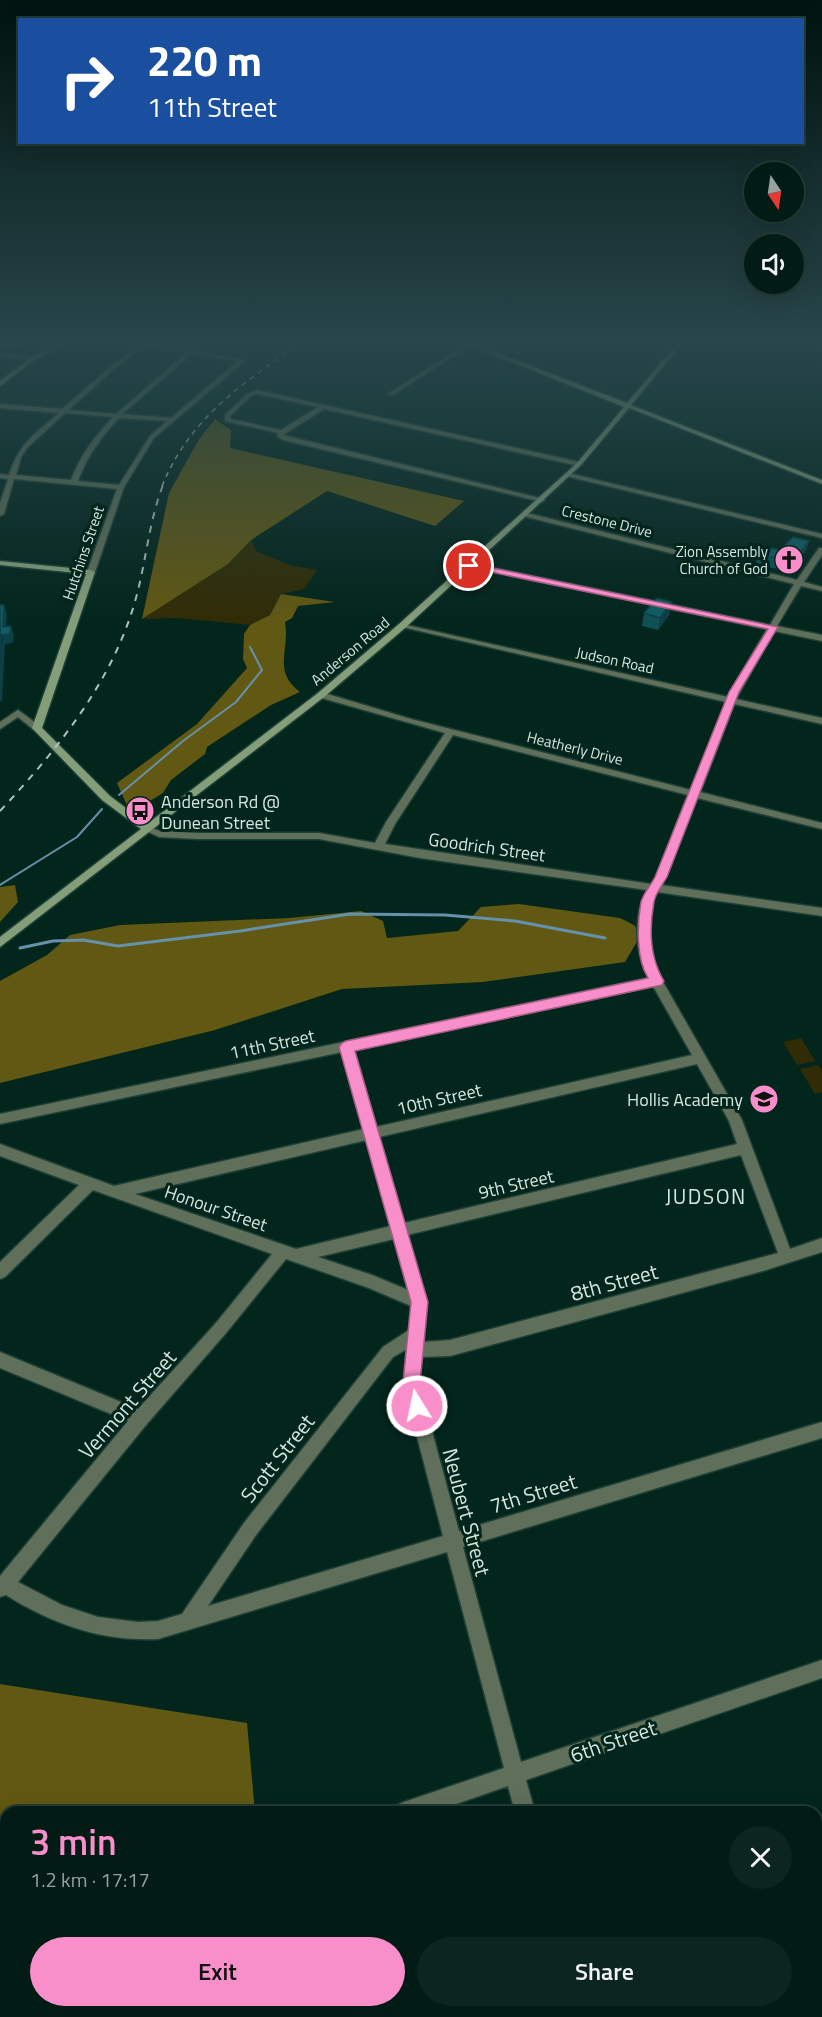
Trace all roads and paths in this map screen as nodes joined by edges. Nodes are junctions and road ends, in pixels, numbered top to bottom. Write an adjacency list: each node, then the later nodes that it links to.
1 (37, 435): 11 (street)
2 (101, 435): 13 (street)
3 (154, 435): 14 (street, Hutchins Street)
4 (280, 435): 15 (street)
5 (449, 435): 8 (street)
6 (604, 435): 8 (main road, Anderson Road)
7 (701, 435): 12 (main road)
8 (579, 464): 9 (main road, Anderson Road)
9 (568, 475): 15 (main road, Anderson Road); 18 (street)
10 (0, 476): 11 (street)
11 (12, 477): 13 (street); 16 (street)
12 (822, 482)
13 (74, 483): 14 (street)
14 (121, 487): 22 (street, Hutchins Street)
15 (542, 500): 17 (main road, Anderson Road)
16 (0, 514)
17 (526, 514): 21 (main road, Anderson Road); 23 (street, Crestone Drive)
18 (822, 536)
19 (822, 550): 23 (street)
20 (0, 563): 22 (main road)
21 (469, 566): 25 (main road, Anderson Road); 26 (street)
22 (91, 572): 32 (main road, Hutchins Street)
23 (799, 584): 24 (street, Crestone Drive); 26 (street)
24 (822, 589)
25 (402, 626): 28 (main road, Anderson Road); 29 (street, Judson Road)
26 (774, 627): 27 (street); 29 (street)
27 (822, 638)
28 (321, 695): 33 (street, Heatherly Drive); 36 (main road, Anderson Road)
29 (731, 700): 30 (street, Judson Road); 34 (street)
30 (822, 720)
31 (0, 726): 32 (street)
32 (37, 728): 36 (main road)
33 (451, 732): 34 (street, Heatherly Drive); 37 (street)
34 (693, 794): 35 (street, Heatherly Drive); 38 (street)
35 (822, 826)
36 (147, 829): 37 (street, Goodrich Street); 40 (main road, Anderson Road)
37 (378, 847): 38 (street, Goodrich Street)
38 (655, 888): 39 (street, Goodrich Street); 41 (street)
39 (822, 912)
40 (0, 943)
41 (657, 981): 42 (street, 11th Street); 43 (street)
42 (346, 1047): 44 (street, 11th Street); 45 (street, Neubert Street)
43 (700, 1058): 45 (street, 10th Street); 46 (street)
44 (0, 1119)
45 (372, 1133): 49 (street, 10th Street); 50 (street, Neubert Street)
46 (746, 1148): 50 (street, 9th Street); 53 (street)
47 (0, 1150): 48 (street, Honour Street)
48 (91, 1183): 49 (street, Honour Street); 54 (street)
49 (115, 1192): 52 (street, Honour Street)
50 (399, 1230): 52 (street, 9th Street); 55 (street, Neubert Street)
51 (822, 1245): 53 (street, 8th Street)
52 (288, 1254): 55 (street, Honour Street); 58 (street, Vermont Street)
53 (786, 1256): 56 (street, 8th Street)
54 (0, 1272)
55 (419, 1302): 56 (street, Neubert Street)
56 (415, 1342): 60 (street, Neubert Street); 62 (street, Scott Street)
57 (0, 1360): 58 (street)
58 (140, 1419): 61 (street, Vermont Street)
59 (822, 1430): 60 (street, 7th Street)
60 (453, 1541): 62 (street, 7th Street); 64 (street, Neubert Street)
61 (2, 1586): 62 (street, 7th Street)
62 (188, 1620)
63 (822, 1669): 64 (street, 6th Street)
64 (515, 1774): 65 (street, 6th Street); 66 (street, Neubert Street)
65 (422, 1806)
66 (523, 1806)

